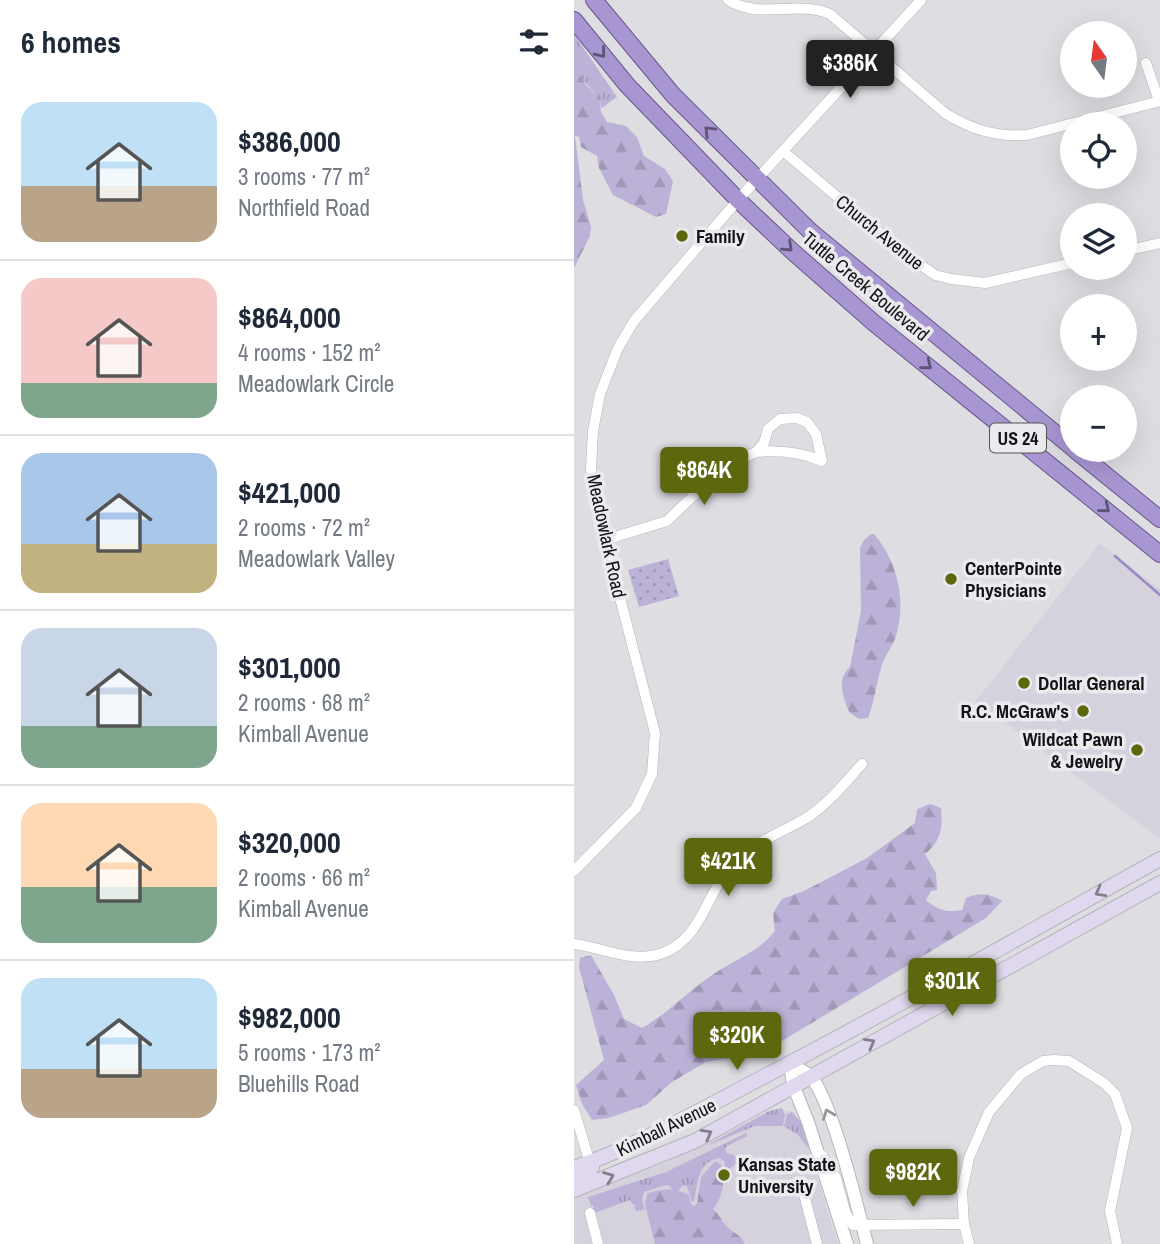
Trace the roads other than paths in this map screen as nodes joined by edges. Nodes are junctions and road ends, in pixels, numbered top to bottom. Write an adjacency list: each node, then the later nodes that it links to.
1 (594, 0): 9 (highway, Tuttle Creek Boulevard / US 24, one-way to 1)
2 (727, 0): 5 (street)
3 (921, 0): 5 (street, Meadowlark Road)
4 (574, 20): 10 (highway, Tuttle Creek Boulevard / US 24, one-way to 10)
5 (874, 51): 7 (street); 8 (street, Meadowlark Road)
6 (1146, 63): 7 (street)
7 (1160, 101)
8 (783, 152): 9 (street, Meadowlark Road); 13 (street, Church Avenue)
9 (757, 180): 10 (street, Meadowlark Road); 14 (highway, Tuttle Creek Boulevard / US 24)
10 (738, 200): 18 (street, Meadowlark Road); 19 (highway, Tuttle Creek Boulevard / US 24, one-way to 19)
11 (1160, 243): 12 (street)
12 (1137, 248)
13 (1060, 266)
14 (1060, 438)
15 (756, 452): 15 (street); 18 (street)
16 (1090, 462): 17 (highway, Tuttle Creek Boulevard / US 24)
17 (1160, 519)
18 (605, 540): 22 (street, Meadowlark Road)
19 (1160, 554)
20 (862, 764): 24 (street)
21 (1160, 859): 25 (main road, Kimball Avenue, one-way to 25)
22 (574, 871)
23 (1160, 883): 26 (main road, Kimball Avenue, one-way to 23)
24 (574, 944)
25 (790, 1064): 26 (street); 27 (street); 30 (main road, Kimball Avenue)
26 (810, 1076): 27 (main road, Kimball Avenue); 37 (street, one-way to 26)
27 (793, 1086): 29 (street); 34 (main road, Kimball Avenue, one-way to 27)
28 (574, 1110): 30 (street)
29 (815, 1143): 37 (street); 40 (street)
30 (590, 1163): 31 (main road, Kimball Avenue); 32 (main road)
31 (574, 1168)
32 (574, 1179)
33 (801, 1184): 39 (street)
34 (574, 1190)
35 (590, 1213): 38 (street)
36 (964, 1224): 37 (street); 42 (street); 43 (street)
37 (862, 1226): 41 (street)
38 (598, 1244)
39 (817, 1244)
40 (846, 1244)
41 (867, 1244)
42 (969, 1244)
43 (1117, 1244)

